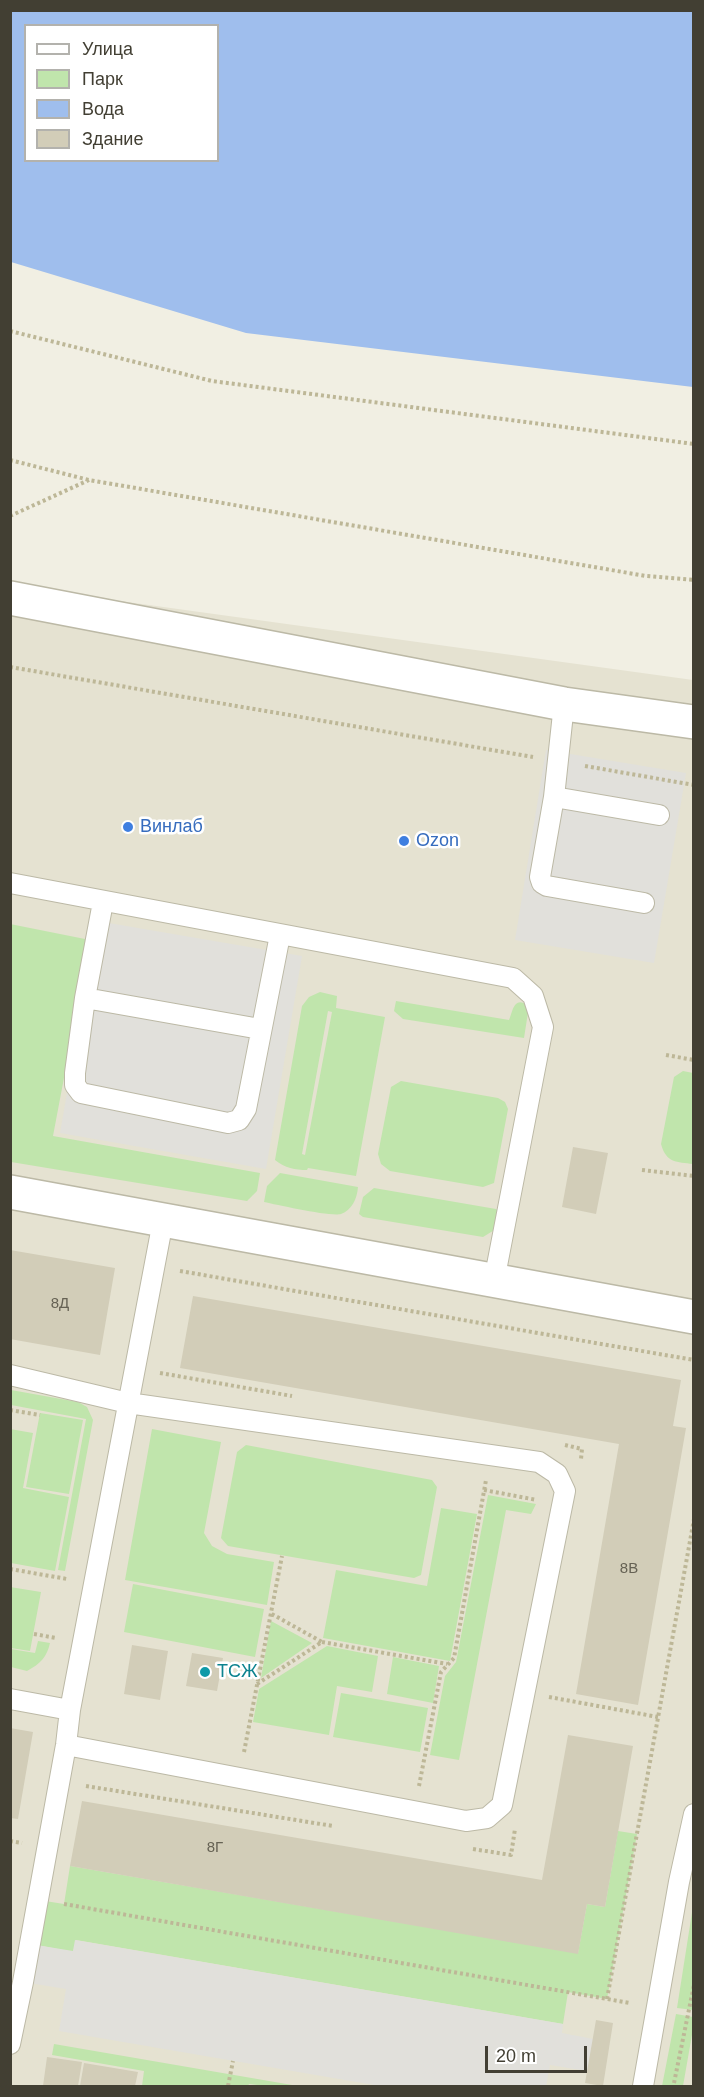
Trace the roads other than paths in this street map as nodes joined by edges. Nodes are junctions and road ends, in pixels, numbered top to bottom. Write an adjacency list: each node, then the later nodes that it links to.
1 (10, 598): 2 (street)
2 (564, 704): 3 (street); 4 (lane)
3 (693, 722)
4 (554, 797): 5 (lane); 8 (lane)
5 (659, 816)
6 (10, 883): 7 (lane)
7 (103, 902): 9 (lane); 10 (lane)
8 (644, 903)
9 (280, 935): 11 (lane); 14 (lane)
10 (85, 998): 11 (lane); 11 (lane)
11 (260, 1029)
12 (10, 1192): 13 (street)
13 (163, 1221): 14 (street); 17 (lane)
14 (494, 1281): 15 (street)
15 (693, 1317)
16 (10, 1375): 17 (lane)
17 (129, 1402): 19 (lane); 20 (lane)
18 (10, 1699): 19 (lane)
19 (70, 1710): 20 (lane)
20 (66, 1745): 22 (lane)
21 (693, 1814): 23 (lane)
22 (10, 2044)
23 (643, 2086)

